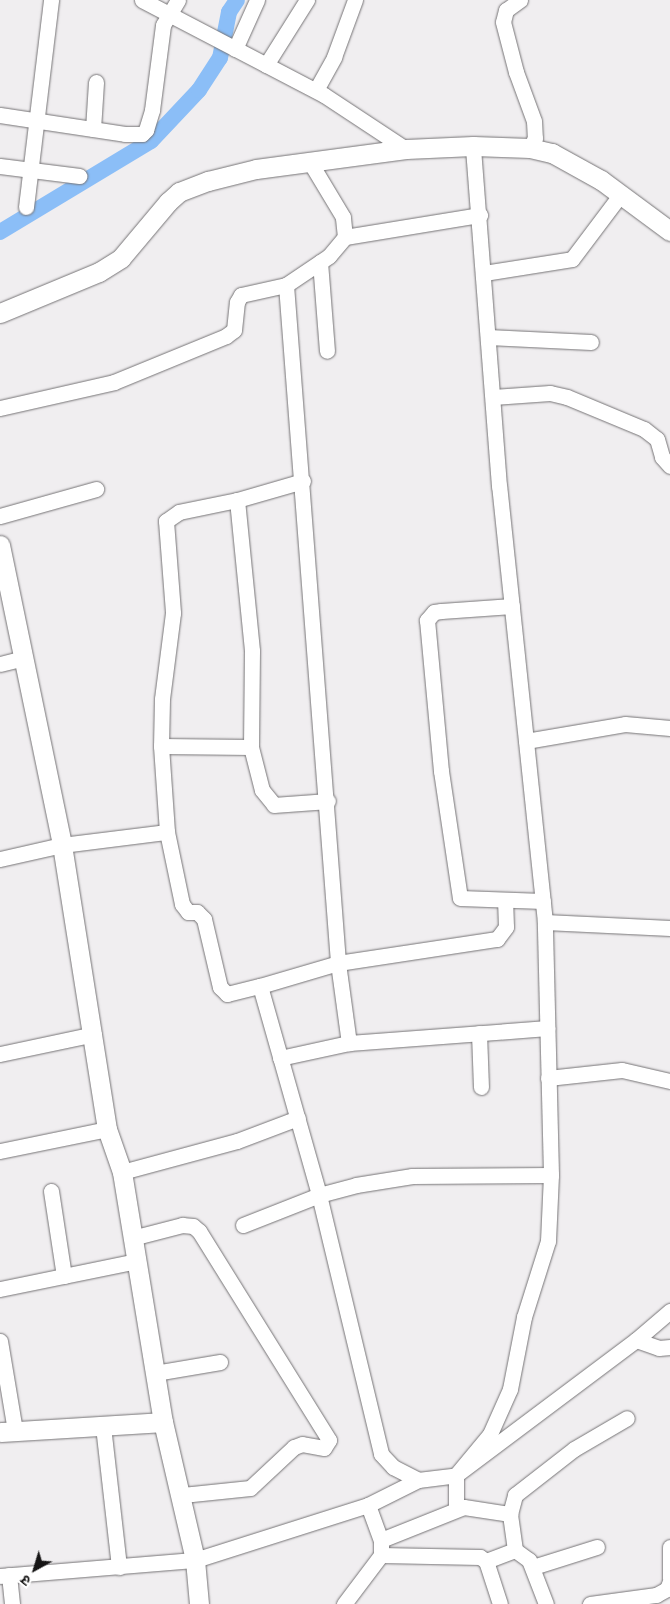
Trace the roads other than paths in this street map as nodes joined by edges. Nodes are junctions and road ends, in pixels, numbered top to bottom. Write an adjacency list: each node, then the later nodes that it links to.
1 (51, 0): 14 (street)
2 (142, 0): 8 (street)
3 (178, 0): 8 (street)
4 (257, 0): 9 (street)
5 (307, 0): 10 (street)
6 (355, 0): 12 (street)
7 (520, 0): 17 (street)
8 (168, 14): 9 (street); 15 (street)
9 (236, 49): 10 (street)
10 (266, 64): 12 (street)
11 (96, 82): 15 (street)
12 (316, 90): 18 (street)
13 (0, 115): 14 (street)
14 (36, 121): 15 (street); 21 (street)
15 (92, 130)
16 (473, 146): 17 (street); 18 (street); 25 (street)
17 (530, 148): 23 (street)
18 (406, 150): 19 (street)
19 (310, 162): 27 (street); 31 (street)
20 (0, 166): 21 (street)
21 (31, 169): 22 (street); 24 (street)
22 (79, 176)
23 (621, 194): 26 (street); 29 (street)
24 (26, 207)
25 (480, 214): 27 (street); 29 (street)
26 (670, 231)
27 (345, 237): 28 (street)
28 (320, 262): 30 (street); 34 (street)
29 (484, 273): 32 (street)
30 (286, 286): 36 (street); 38 (street)
31 (0, 313)
32 (488, 337): 33 (street); 35 (street)
33 (591, 342)
34 (327, 351)
35 (493, 397): 37 (street); 43 (street)
36 (0, 408)
37 (670, 466)
38 (303, 481): 40 (street); 50 (street)
39 (96, 488): 41 (street)
40 (237, 500): 48 (street); 49 (street)
41 (0, 516)
42 (0, 549): 44 (street)
43 (512, 606): 47 (street); 54 (street)
44 (24, 658): 45 (street); 52 (street)
45 (0, 664)
46 (670, 728): 47 (street)
47 (526, 741): 55 (street)
48 (161, 746): 49 (street); 51 (street)
49 (250, 747): 50 (street)
50 (328, 801): 58 (street)
51 (167, 832): 52 (street); 59 (street)
52 (62, 845): 53 (street); 62 (street)
53 (0, 859)
54 (505, 901): 55 (street); 58 (street)
55 (543, 901): 56 (street)
56 (545, 922): 57 (street); 60 (street)
57 (670, 928)
58 (338, 963): 59 (street); 63 (street)
59 (260, 986): 65 (street)
60 (547, 1028): 61 (street); 66 (street)
61 (479, 1033): 63 (street); 68 (street)
62 (94, 1034): 64 (street); 70 (street)
63 (349, 1043): 65 (street)
64 (0, 1054)
65 (280, 1058): 69 (street)
66 (548, 1078): 67 (street); 73 (street)
67 (670, 1081)
68 (482, 1087)
69 (298, 1118): 72 (street); 75 (street)
70 (108, 1129): 71 (street); 72 (street)
71 (0, 1151)
72 (122, 1172): 77 (street)
73 (551, 1175): 75 (street); 91 (street)
74 (51, 1191): 79 (street)
75 (319, 1195): 76 (street); 92 (street)
76 (243, 1225)
77 (132, 1238): 78 (street); 93 (street)
78 (136, 1261): 79 (street); 86 (street)
79 (64, 1276): 80 (street)
80 (0, 1289)
81 (670, 1310): 82 (street)
82 (636, 1340): 84 (street); 91 (street)
83 (0, 1341): 90 (street)
84 (670, 1347)
85 (220, 1362): 86 (street)
86 (155, 1373): 88 (street)
87 (627, 1418): 96 (street)
88 (163, 1422): 89 (street); 93 (street)
89 (103, 1426): 90 (street); 103 (street)
90 (8, 1432)
91 (456, 1475): 92 (street); 95 (street)
92 (418, 1480): 94 (street)
93 (182, 1495): 101 (street)
94 (368, 1505): 97 (street); 101 (street)
95 (456, 1508): 96 (street); 97 (street)
96 (510, 1514): 100 (street)
97 (381, 1547): 102 (street); 109 (street)
98 (596, 1547): 104 (street)
99 (670, 1547): 106 (street)
100 (515, 1550): 102 (street); 104 (street)
101 (196, 1560): 103 (street); 108 (street)
102 (486, 1560): 110 (street)
103 (119, 1567): 105 (street)
104 (533, 1568): 111 (street)
105 (5, 1576): 107 (street)
106 (670, 1579): 112 (street)
107 (12, 1604)
108 (200, 1604)
109 (344, 1604)
110 (500, 1604)
111 (546, 1604)
112 (590, 1604)

